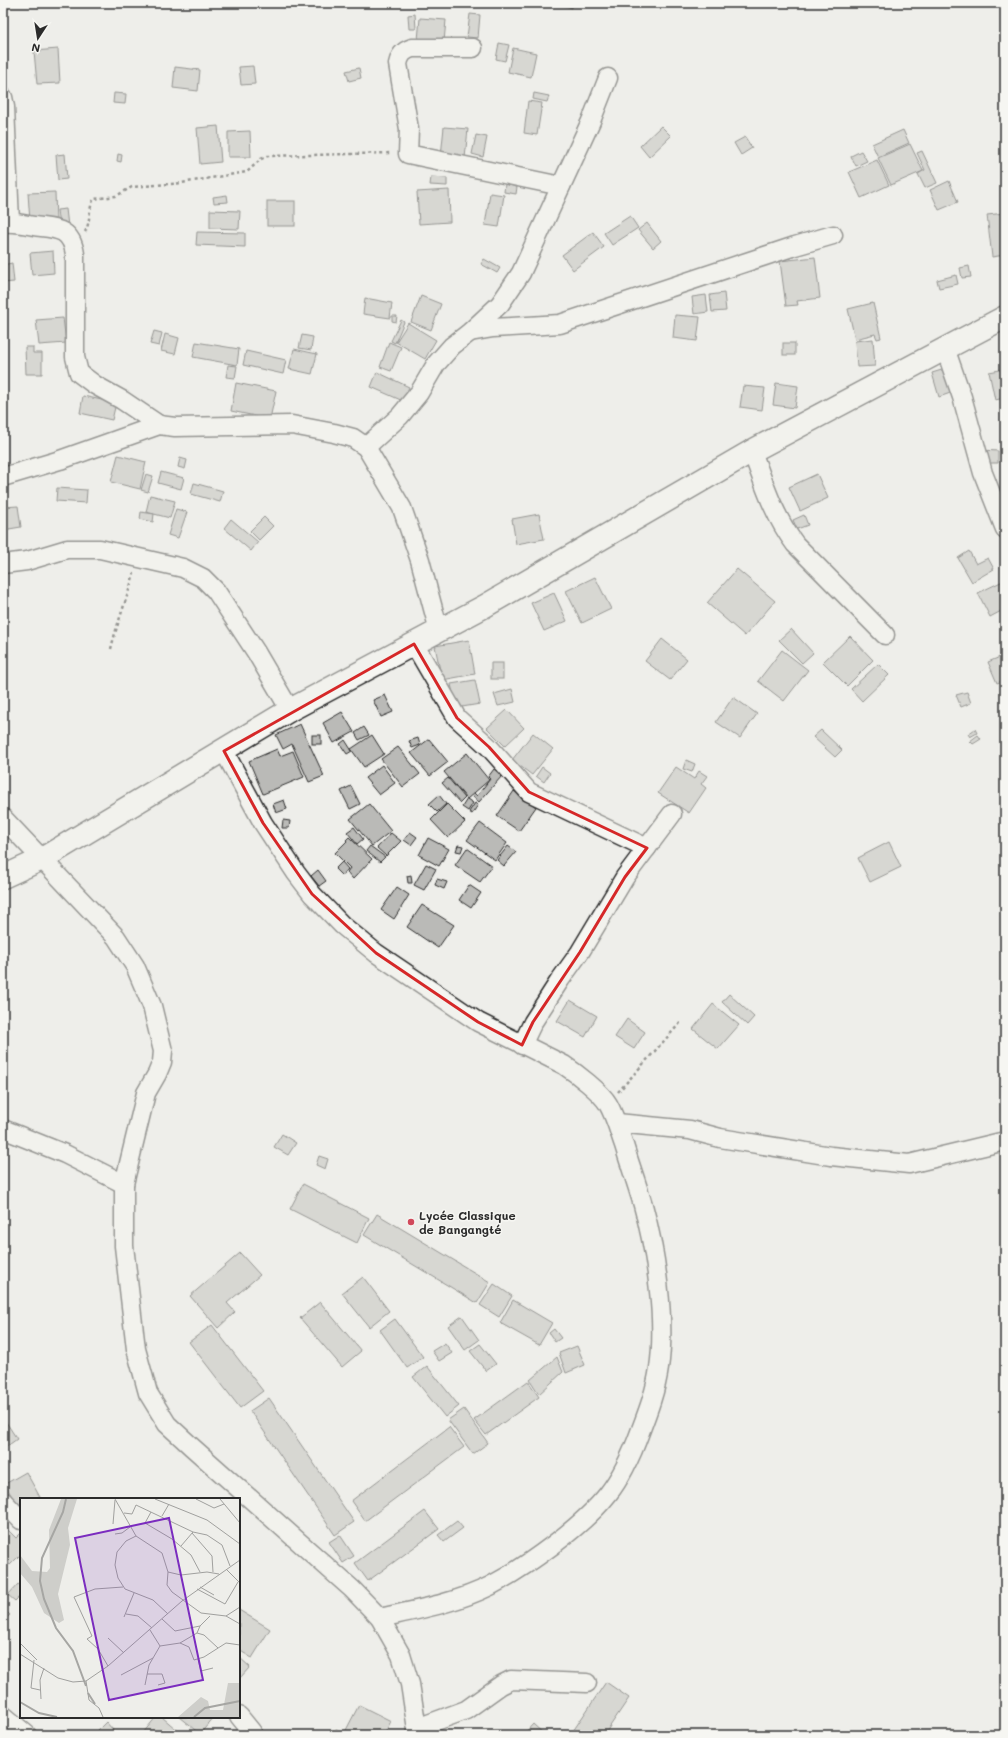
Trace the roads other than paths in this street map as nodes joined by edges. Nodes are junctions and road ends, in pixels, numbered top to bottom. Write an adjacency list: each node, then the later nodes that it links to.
1 (473, 48): 4 (street)
2 (608, 78): 4 (street)
3 (3, 97): 5 (street)
4 (561, 186): 8 (street)
5 (7, 222): 10 (street)
6 (832, 235): 8 (street)
7 (1005, 317): 9 (street)
8 (470, 332): 11 (street)
9 (945, 348): 12 (street); 14 (street)
10 (159, 425): 11 (street); 13 (street)
11 (366, 447): 16 (street)
12 (752, 451): 16 (street); 17 (street)
13 (3, 477)
14 (1005, 529)
15 (3, 564): 19 (street)
16 (439, 630): 18 (street)
17 (885, 635)
18 (414, 644): 19 (street); 23 (street)
19 (290, 710): 20 (street)
20 (224, 751): 24 (street); 26 (street)
21 (672, 814): 23 (street)
22 (3, 818): 24 (street)
23 (648, 848): 26 (street)
24 (42, 859): 25 (street); 30 (street)
25 (3, 877)
26 (522, 1045): 27 (street)
27 (617, 1123): 29 (street); 33 (street)
28 (3, 1129): 30 (street)
29 (1005, 1141)
30 (124, 1184): 33 (street)
31 (3, 1501): 32 (street)
32 (20, 1519)
33 (380, 1618): 37 (street)
34 (587, 1683): 37 (street)
35 (3, 1715): 38 (street)
36 (240, 1717): 39 (street)
37 (418, 1731)
38 (27, 1735)
39 (252, 1735)

